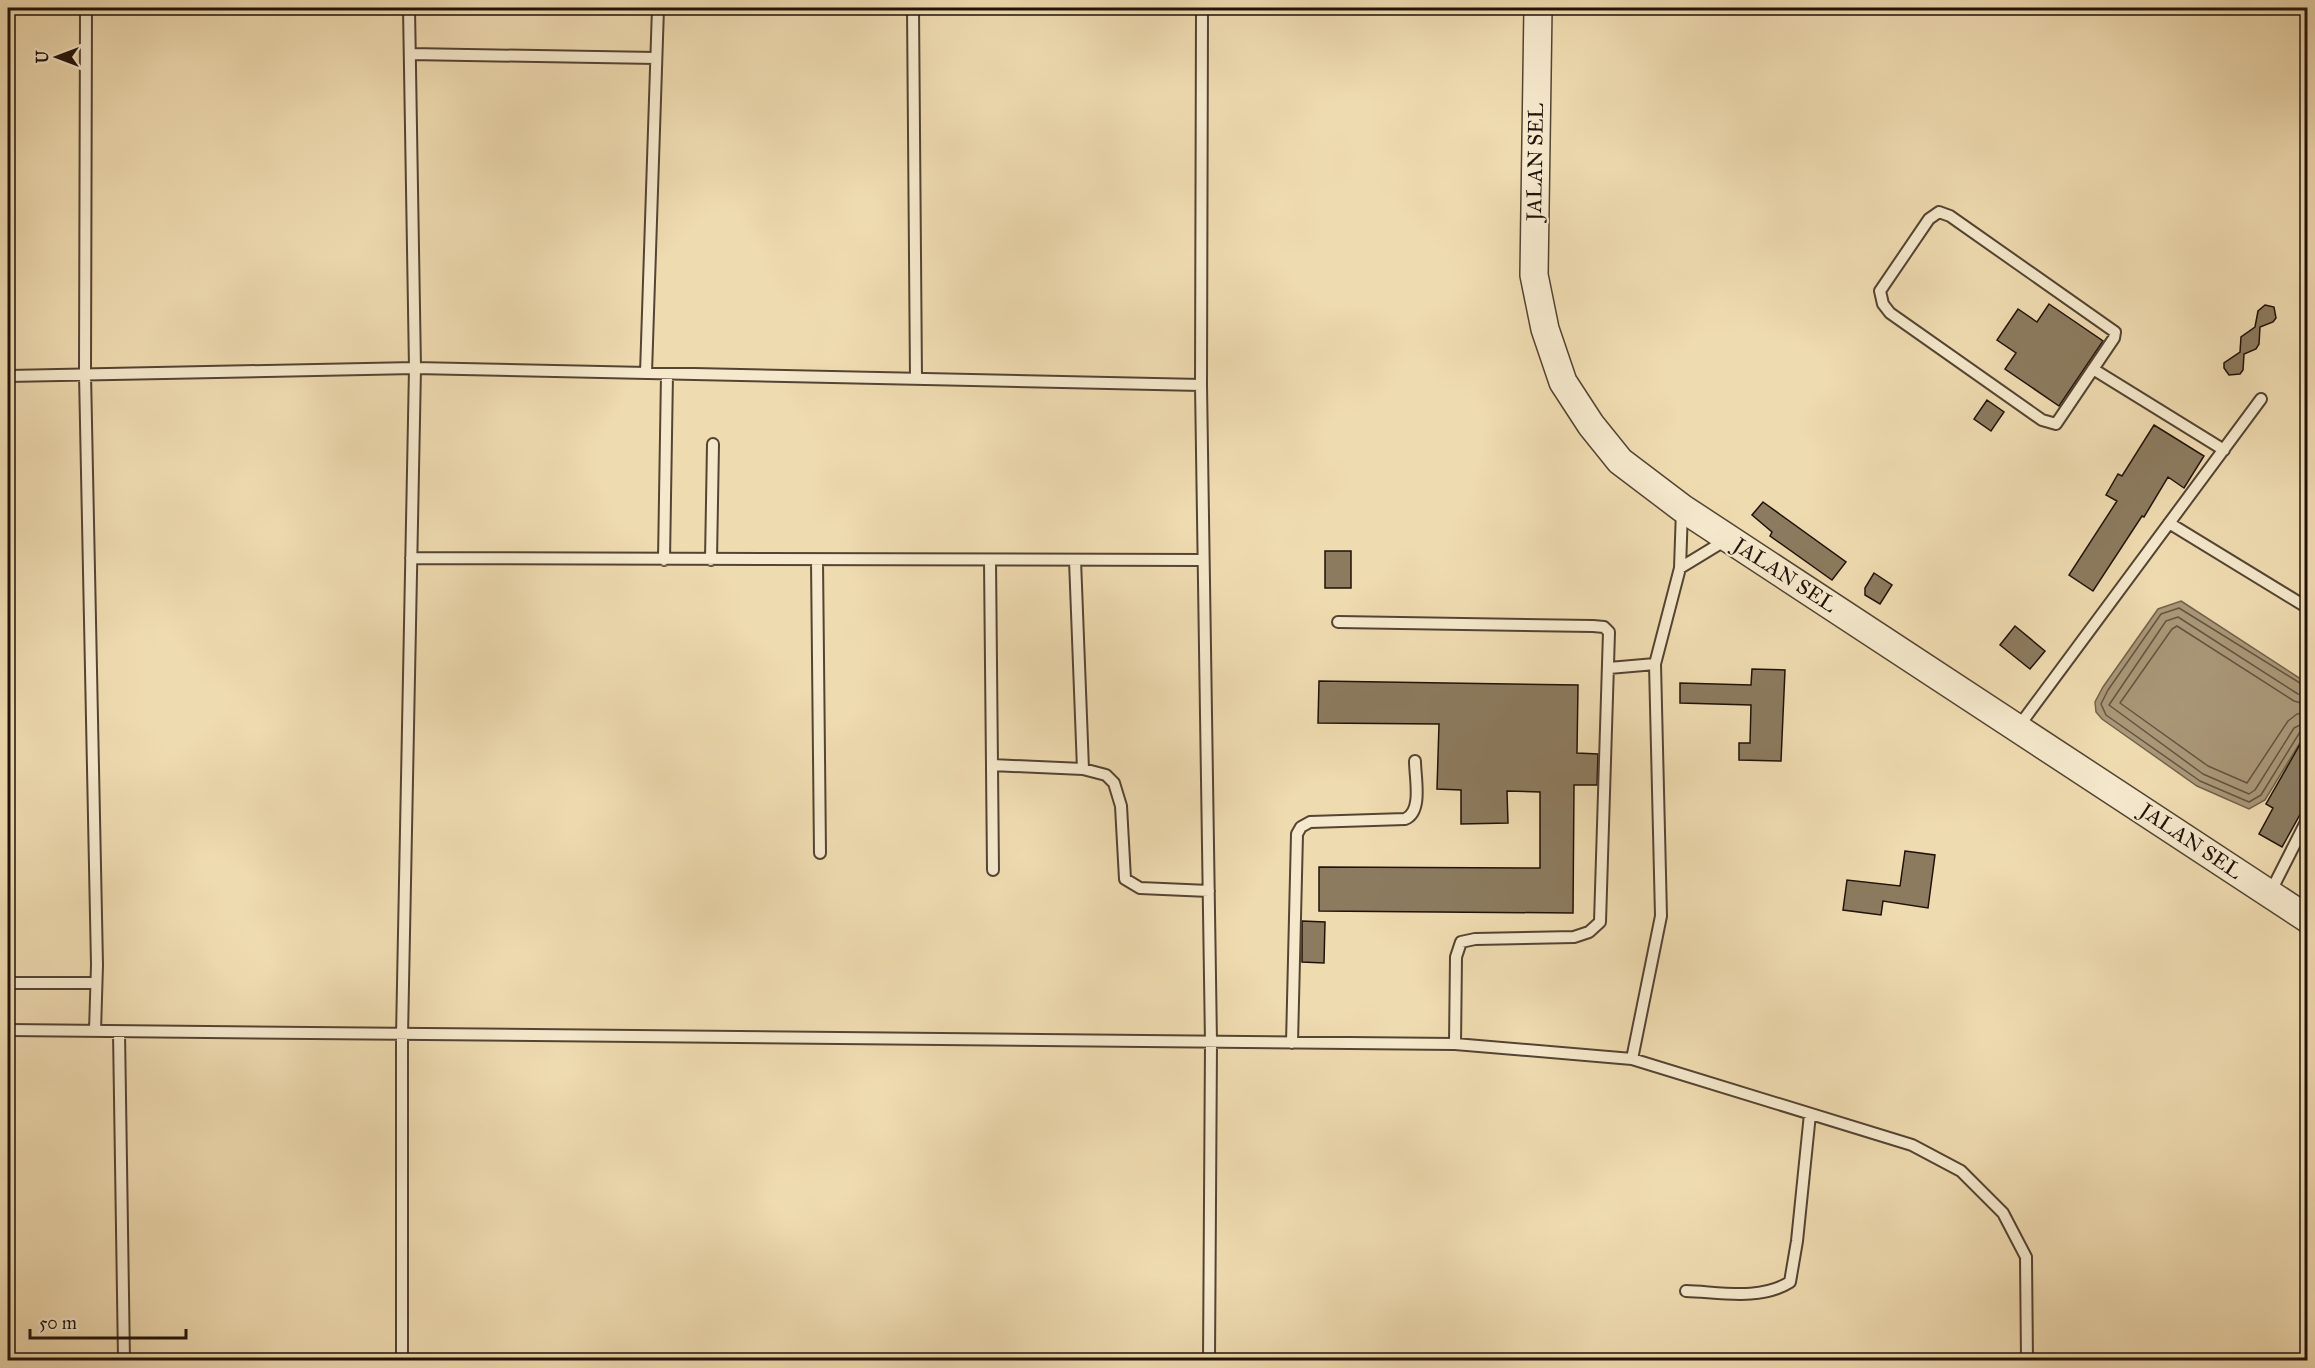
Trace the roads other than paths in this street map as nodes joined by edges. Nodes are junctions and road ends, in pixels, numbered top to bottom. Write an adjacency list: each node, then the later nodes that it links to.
1 (86, 8): 12 (lane)
2 (409, 8): 7 (lane)
3 (658, 8): 8 (lane)
4 (913, 8): 15 (lane)
5 (1202, 8): 16 (lane)
6 (1538, 8): 20 (street, JALAN SEL)
7 (410, 54): 8 (lane); 9 (lane)
8 (656, 58): 11 (lane)
9 (415, 368): 11 (lane); 12 (lane); 23 (lane)
10 (2093, 369): 10 (lane); 19 (lane)
11 (646, 373): 13 (lane)
12 (85, 374): 14 (lane); 46 (lane)
13 (667, 374): 15 (lane); 24 (lane)
14 (8, 376)
15 (916, 379): 16 (lane)
16 (1201, 385): 29 (lane)
17 (2261, 399): 19 (lane)
18 (713, 444): 25 (lane)
19 (2224, 450): 21 (lane)
20 (1682, 508): 22 (street, JALAN SEL); 30 (lane)
21 (2169, 523): 31 (lane); 35 (lane)
22 (1729, 538): 30 (lane); 35 (street, JALAN SEL)
23 (411, 558): 24 (lane); 50 (lane)
24 (664, 560): 25 (lane)
25 (711, 560): 26 (lane)
26 (817, 560): 27 (lane); 40 (lane)
27 (990, 560): 28 (lane); 37 (lane)
28 (1076, 560): 29 (lane); 38 (lane)
29 (1203, 560): 42 (lane)
30 (1680, 568): 33 (lane)
31 (2307, 608)
32 (1338, 622): 34 (lane)
33 (1655, 664): 34 (lane); 54 (lane)
34 (1609, 668): 53 (lane)
35 (2019, 726): 43 (street, JALAN SEL)
36 (1415, 761): 52 (lane)
37 (992, 765): 38 (lane); 41 (lane)
38 (1083, 769): 42 (lane)
39 (2307, 818): 43 (lane)
40 (820, 853)
41 (993, 870)
42 (1209, 891): 51 (lane)
43 (2270, 894): 44 (street, JALAN SEL)
44 (2307, 919)
45 (8, 983): 46 (lane)
46 (95, 983): 48 (lane)
47 (8, 1030): 48 (lane)
48 (95, 1031): 49 (lane)
49 (119, 1032): 50 (lane); 57 (lane)
50 (402, 1036): 51 (lane); 58 (lane)
51 (1211, 1043): 52 (lane); 59 (lane)
52 (1292, 1043): 53 (lane)
53 (1455, 1044): 54 (lane)
54 (1632, 1059): 55 (lane)
55 (1810, 1114): 56 (lane); 60 (lane)
56 (1686, 1291)
57 (124, 1360)
58 (402, 1360)
59 (1209, 1360)
60 (2026, 1360)

